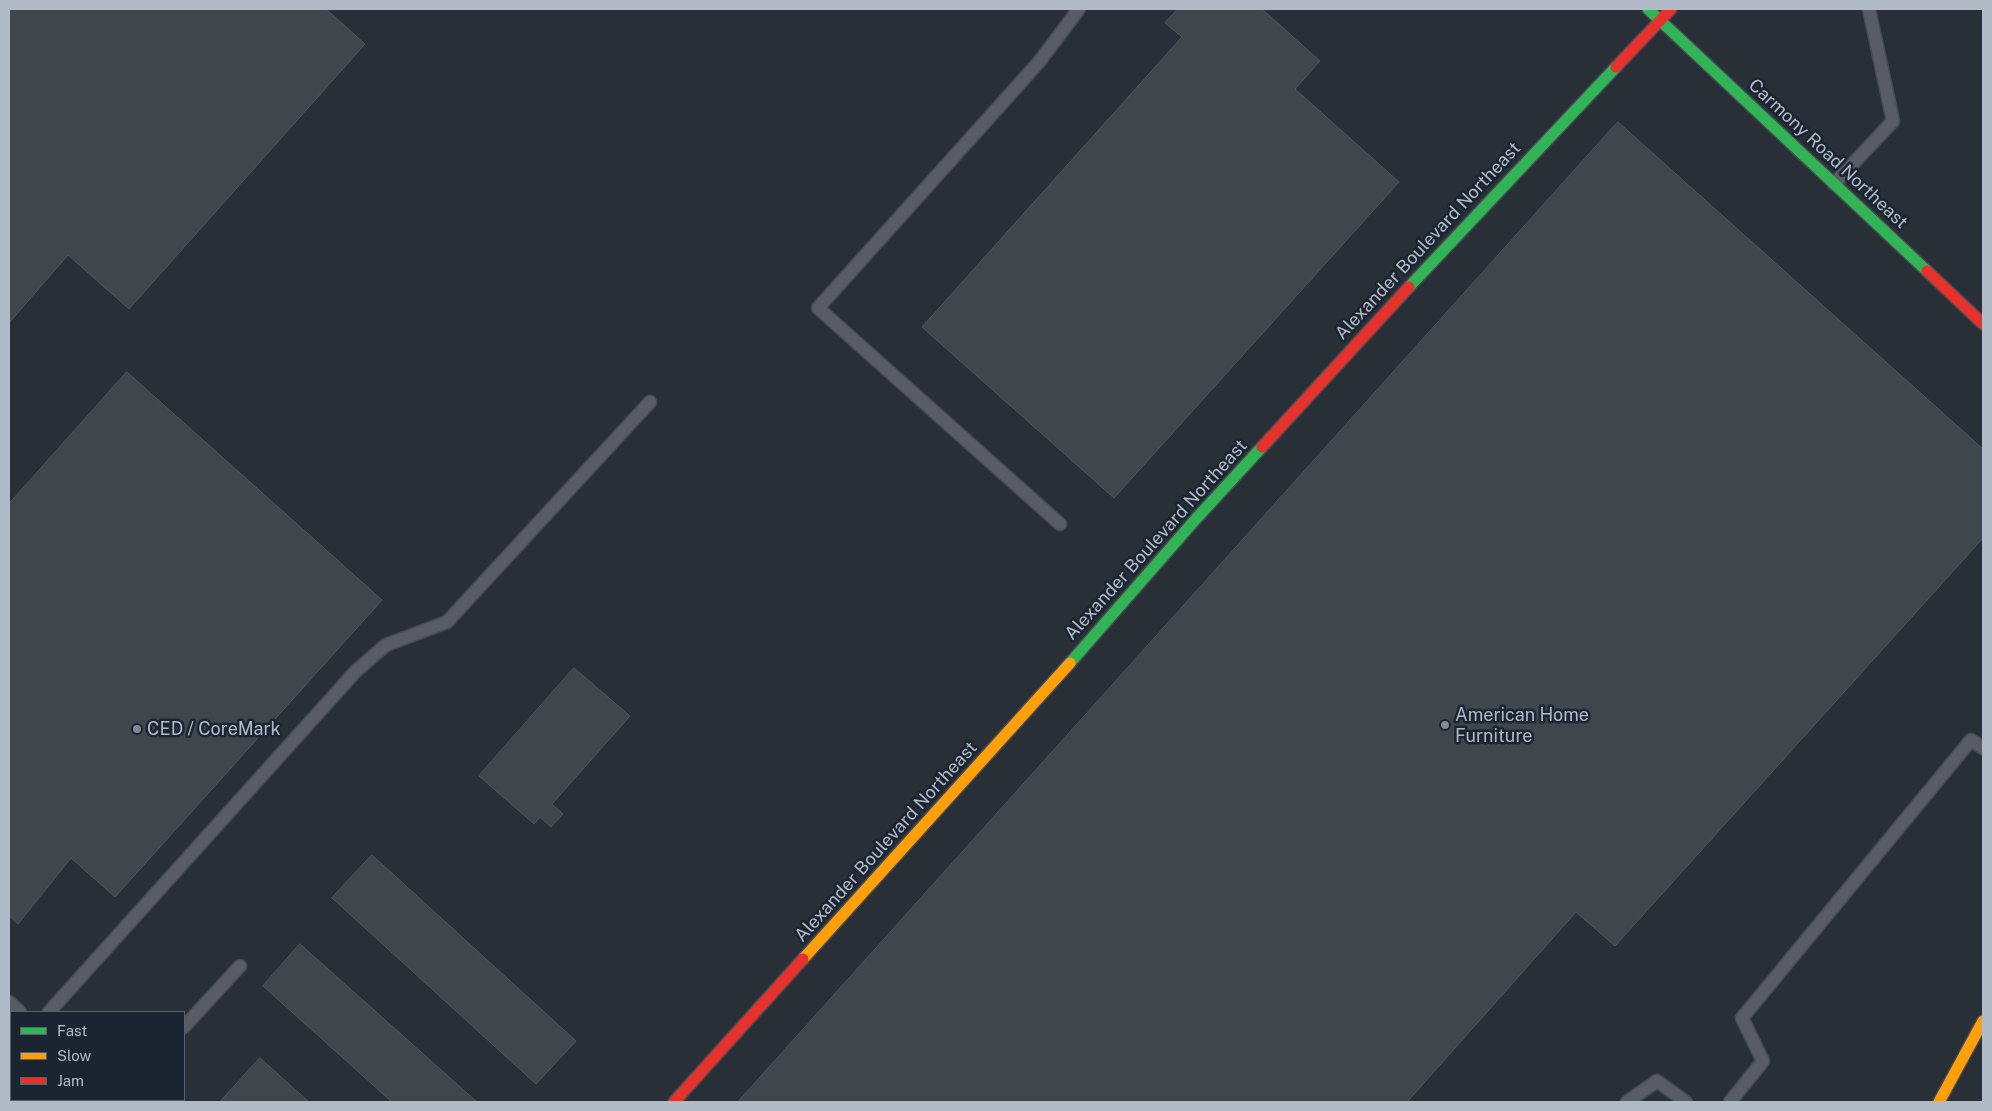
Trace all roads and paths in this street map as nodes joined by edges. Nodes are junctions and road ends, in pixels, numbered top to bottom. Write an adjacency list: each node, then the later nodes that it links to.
1 (1079, 9): 9 (lane)
2 (1648, 9): 5 (street, Carmony Road Northeast)
3 (1671, 9): 5 (street, Alexander Boulevard Northeast)
4 (1869, 9): 6 (lane)
5 (1660, 20): 6 (street, Carmony Road Northeast); 17 (street, Alexander Boulevard Northeast)
6 (1834, 184): 7 (street, Carmony Road Northeast)
7 (1983, 324)
8 (650, 402): 14 (lane)
9 (1060, 524)
10 (1983, 748): 20 (lane)
11 (240, 966): 16 (lane)
12 (9, 1002): 13 (lane)
13 (19, 1011)
14 (50, 1011)
15 (1983, 1021): 21 (street)
16 (185, 1026)
17 (674, 1102)
18 (1627, 1102): 19 (lane)
19 (1686, 1102)
20 (1730, 1102)
21 (1939, 1102)

